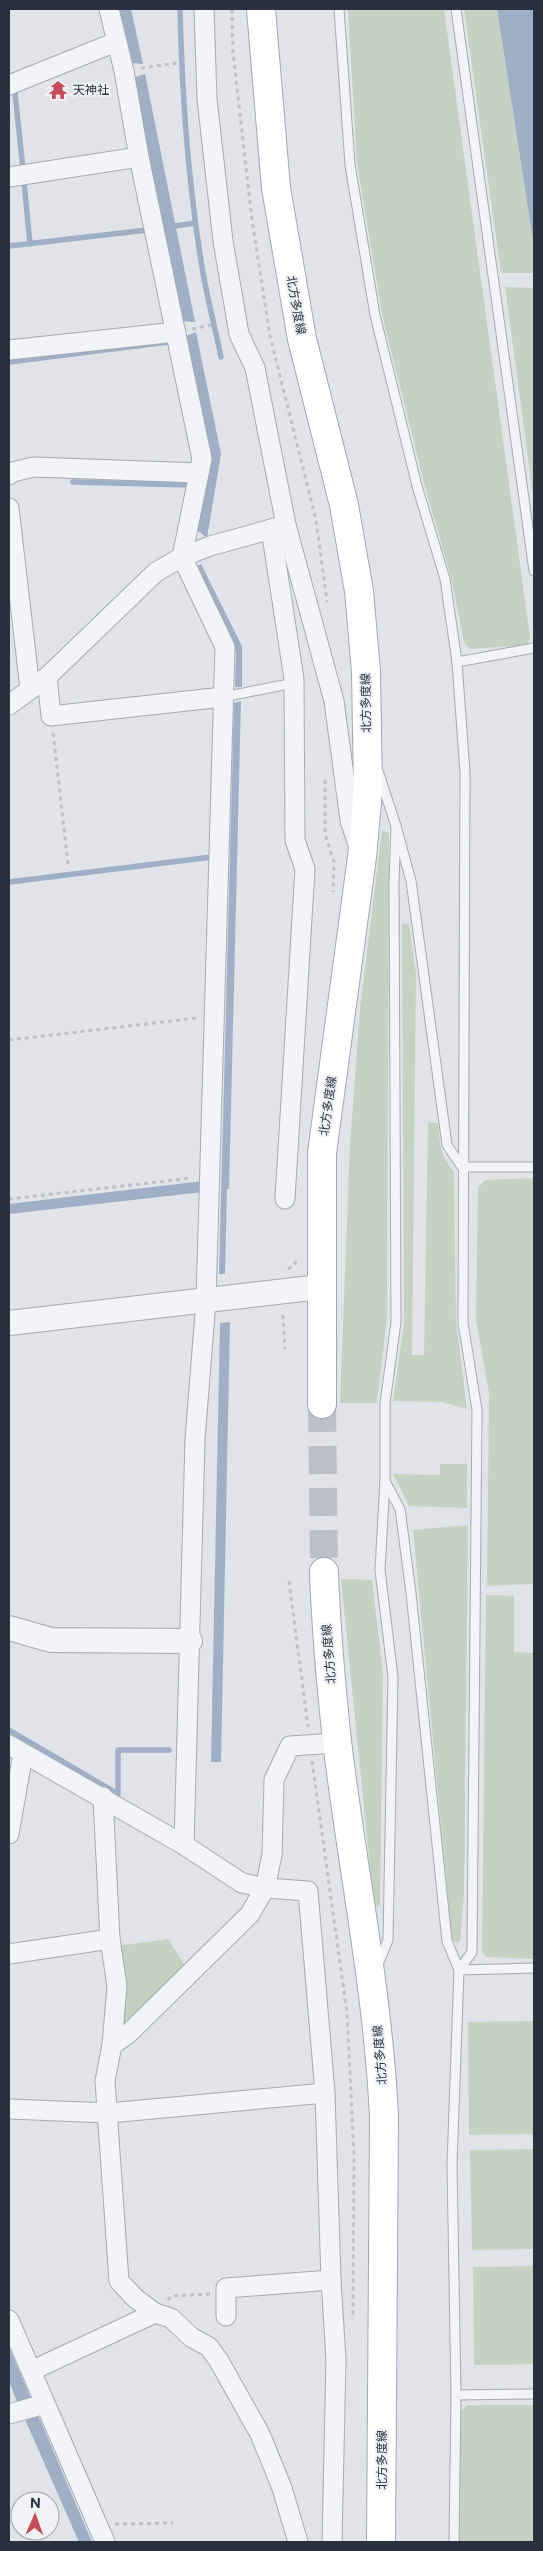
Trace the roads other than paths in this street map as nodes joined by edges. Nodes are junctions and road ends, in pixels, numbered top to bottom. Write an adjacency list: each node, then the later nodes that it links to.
1 (109, 9): 6 (street)
2 (204, 9): 15 (street)
3 (260, 9): 25 (main road, 北方多度線)
4 (339, 9): 19 (lane)
5 (456, 9): 17 (lane)
6 (116, 42): 7 (street); 8 (street)
7 (9, 85)
8 (139, 157): 9 (street); 10 (street)
9 (9, 177)
10 (176, 332): 11 (street); 13 (street)
11 (9, 350)
12 (9, 472): 13 (street)
13 (199, 473): 16 (street)
14 (9, 508): 22 (street)
15 (279, 527): 16 (street); 21 (street); 27 (street)
16 (182, 557): 20 (street); 23 (street)
17 (534, 571)
18 (534, 648): 19 (lane)
19 (457, 662): 28 (lane)
20 (46, 676): 22 (street); 23 (street)
21 (294, 683): 23 (lane); 30 (street)
22 (30, 689): 24 (street)
23 (223, 697): 32 (street)
24 (9, 705)
25 (367, 739): 26 (lane); 27 (main road, 北方多度線)
26 (396, 826): 28 (lane); 35 (lane)
27 (362, 858): 31 (main road, 北方多度線)
28 (462, 1167): 29 (lane); 48 (lane)
29 (534, 1168)
30 (285, 1199)
31 (320, 1287): 32 (street); 34 (main road, 北方多度線)
32 (206, 1301): 33 (street); 38 (street)
33 (9, 1323)
34 (322, 1404)
35 (385, 1480): 48 (lane); 49 (lane)
36 (324, 1572): 39 (main road, 北方多度線)
37 (9, 1628): 38 (street)
38 (190, 1641): 43 (street)
39 (337, 1742): 44 (street); 49 (main road, 北方多度線)
40 (16, 1749): 41 (street); 42 (street)
41 (103, 1797): 43 (street); 45 (street)
42 (9, 1834)
43 (184, 1845): 44 (street)
44 (265, 1888): 50 (street); 51 (street)
45 (110, 1939): 46 (street); 50 (street)
46 (9, 1954)
47 (534, 1968): 48 (lane)
48 (459, 1970): 60 (lane)
49 (373, 1979): 66 (main road, 北方多度線)
50 (112, 2045): 53 (street)
51 (325, 2093): 53 (street); 54 (street)
52 (9, 2109): 53 (street)
53 (108, 2113): 55 (street)
54 (331, 2280): 56 (street); 65 (street)
55 (155, 2313): 58 (street); 64 (street)
56 (226, 2316)
57 (9, 2320): 58 (street)
58 (31, 2371): 61 (street)
59 (534, 2394): 60 (lane)
60 (456, 2395): 67 (lane)
61 (42, 2405): 62 (street); 63 (street)
62 (15, 2413)
63 (105, 2542)
64 (298, 2542)
65 (332, 2542)
66 (381, 2542)
67 (454, 2542)

